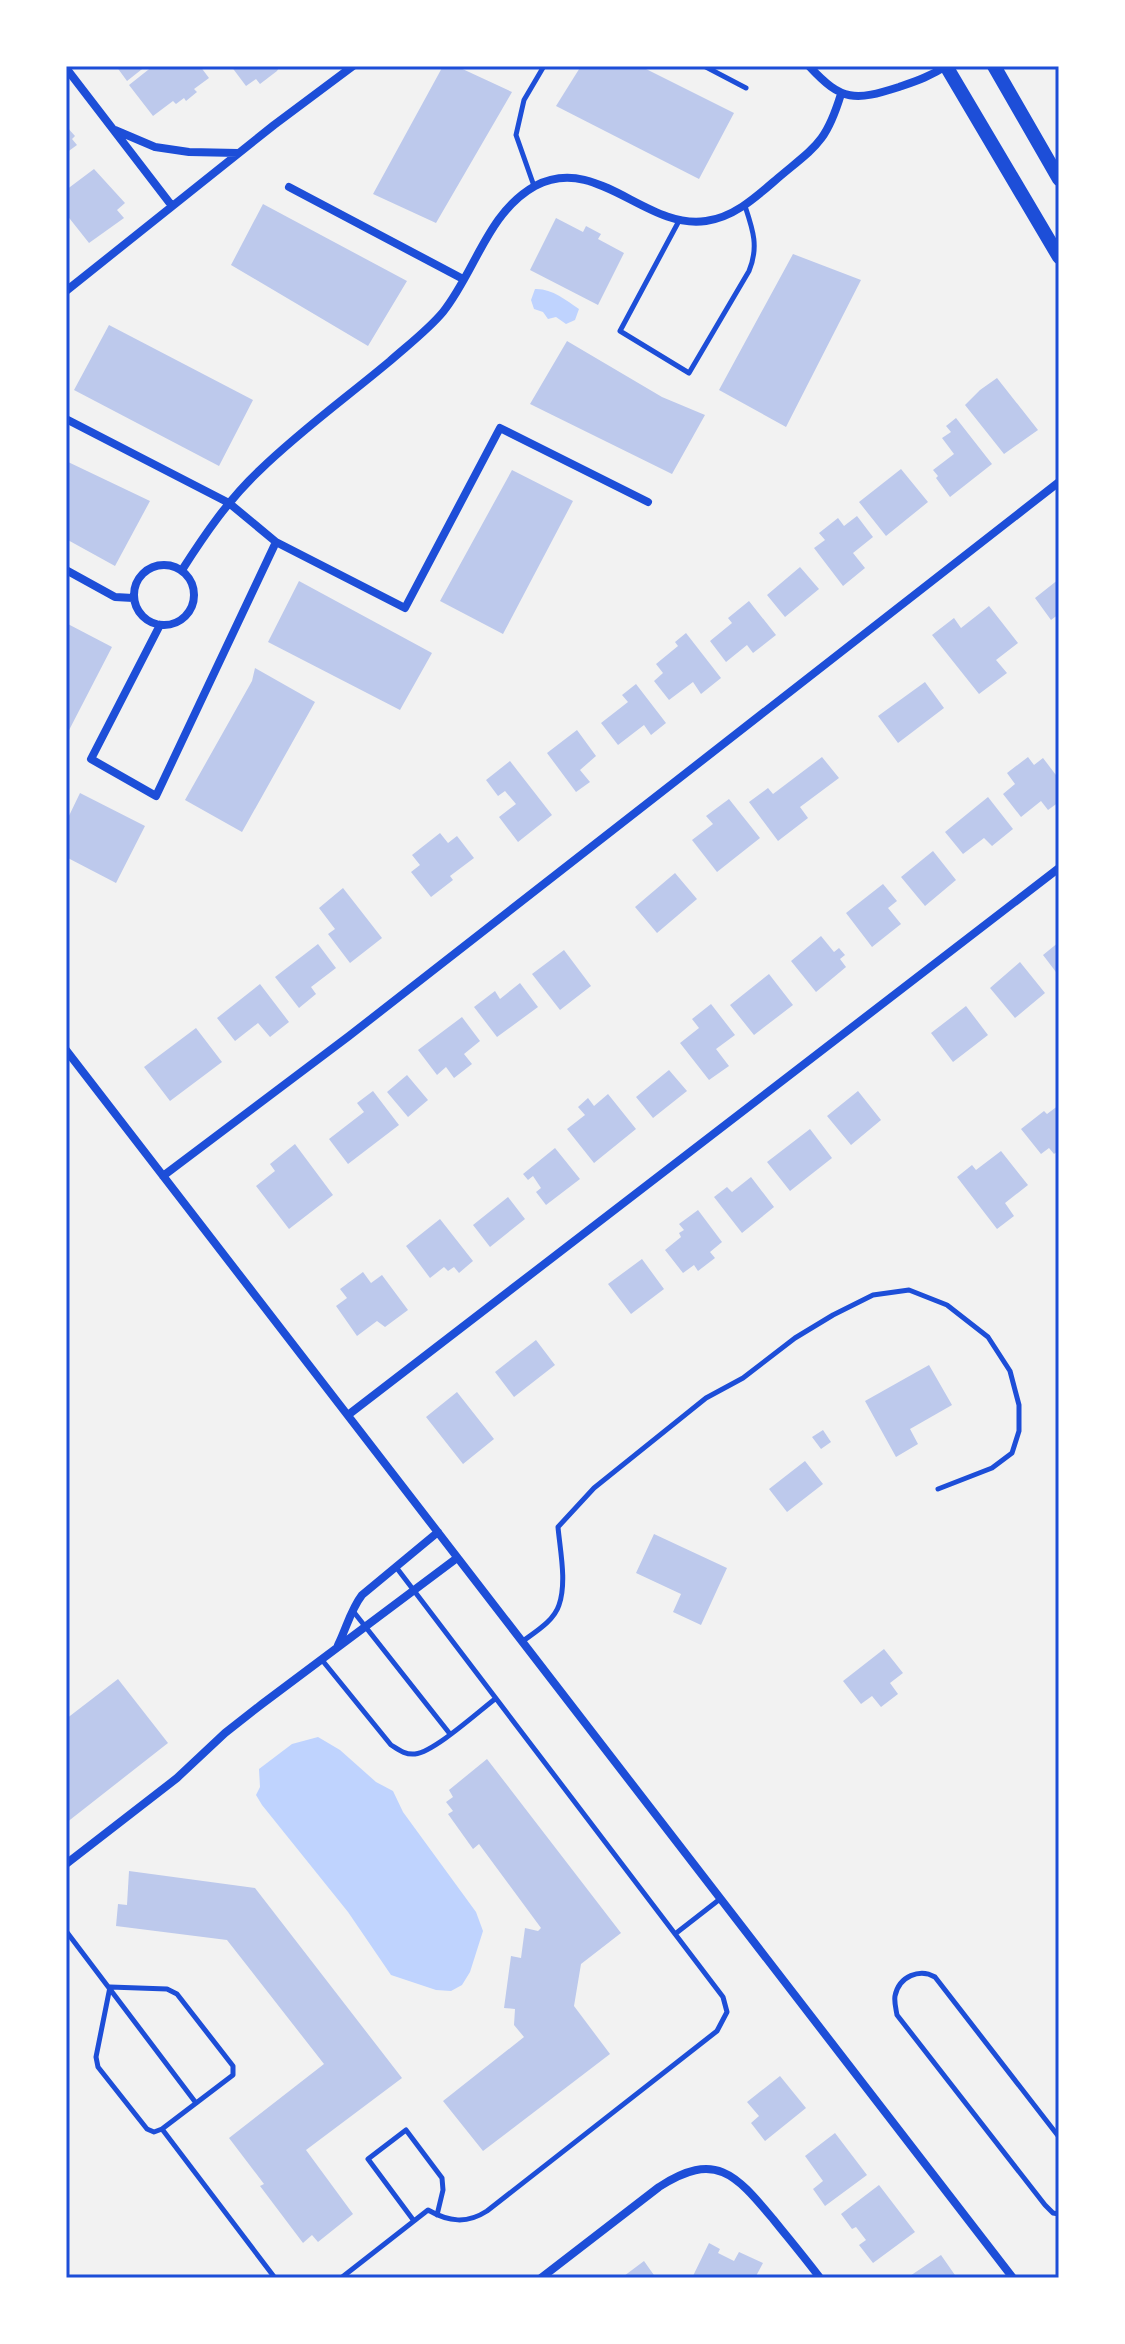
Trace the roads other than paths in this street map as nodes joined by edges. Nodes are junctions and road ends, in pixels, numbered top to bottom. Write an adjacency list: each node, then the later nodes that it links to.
1 (353, 66): 11 (street)
2 (544, 66): 14 (lane)
3 (704, 66): 8 (lane)
4 (809, 66): 9 (street)
5 (946, 66): 9 (street); 18 (street)
6 (994, 66): 12 (street)
7 (66, 68): 10 (street)
8 (746, 88)
9 (841, 94): 15 (street)
10 (114, 130): 11 (street); 16 (street)
11 (239, 153): 16 (street)
12 (1059, 179)
13 (289, 187): 19 (street)
14 (534, 187): 17 (street); 19 (street)
15 (744, 205): 17 (street); 17 (lane)
16 (172, 206): 20 (street)
17 (680, 219)
18 (1059, 257)
19 (463, 279): 24 (street)
20 (66, 291)
21 (66, 419): 24 (street)
22 (1059, 482): 32 (street)
23 (648, 502): 25 (street)
24 (229, 503): 25 (street); 27 (street)
25 (276, 542): 29 (street)
26 (66, 570): 28 (street)
27 (182, 570): 28 (street); 29 (street)
28 (133, 598): 29 (street)
29 (160, 625)
30 (1059, 868): 33 (street)
31 (66, 1050): 32 (street)
32 (163, 1176): 33 (street)
33 (348, 1415): 35 (street)
34 (938, 1489): 41 (lane)
35 (438, 1532): 36 (street); 37 (street)
36 (457, 1558): 38 (street); 41 (street)
37 (396, 1566): 38 (lane); 39 (street)
38 (414, 1591): 40 (street); 44 (lane)
39 (353, 1611): 40 (lane); 42 (street)
40 (367, 1627): 42 (street); 45 (lane)
41 (522, 1642): 47 (street)
42 (336, 1650): 43 (street)
43 (322, 1660): 45 (lane); 46 (street)
44 (495, 1699): 45 (lane); 49 (lane)
45 (450, 1734)
46 (66, 1864)
47 (720, 1898): 49 (lane); 61 (street)
48 (66, 1931): 50 (lane)
49 (675, 1934): 55 (lane)
50 (110, 1987): 51 (lane); 51 (lane); 52 (lane)
51 (196, 2103): 52 (lane)
52 (162, 2129): 57 (lane)
53 (1059, 2137): 54 (lane)
54 (1059, 2214)
55 (437, 2215): 56 (lane); 56 (lane)
56 (414, 2221): 58 (lane)
57 (275, 2278)
58 (341, 2278)
59 (541, 2278): 60 (street)
60 (820, 2278)
61 (1013, 2278)

